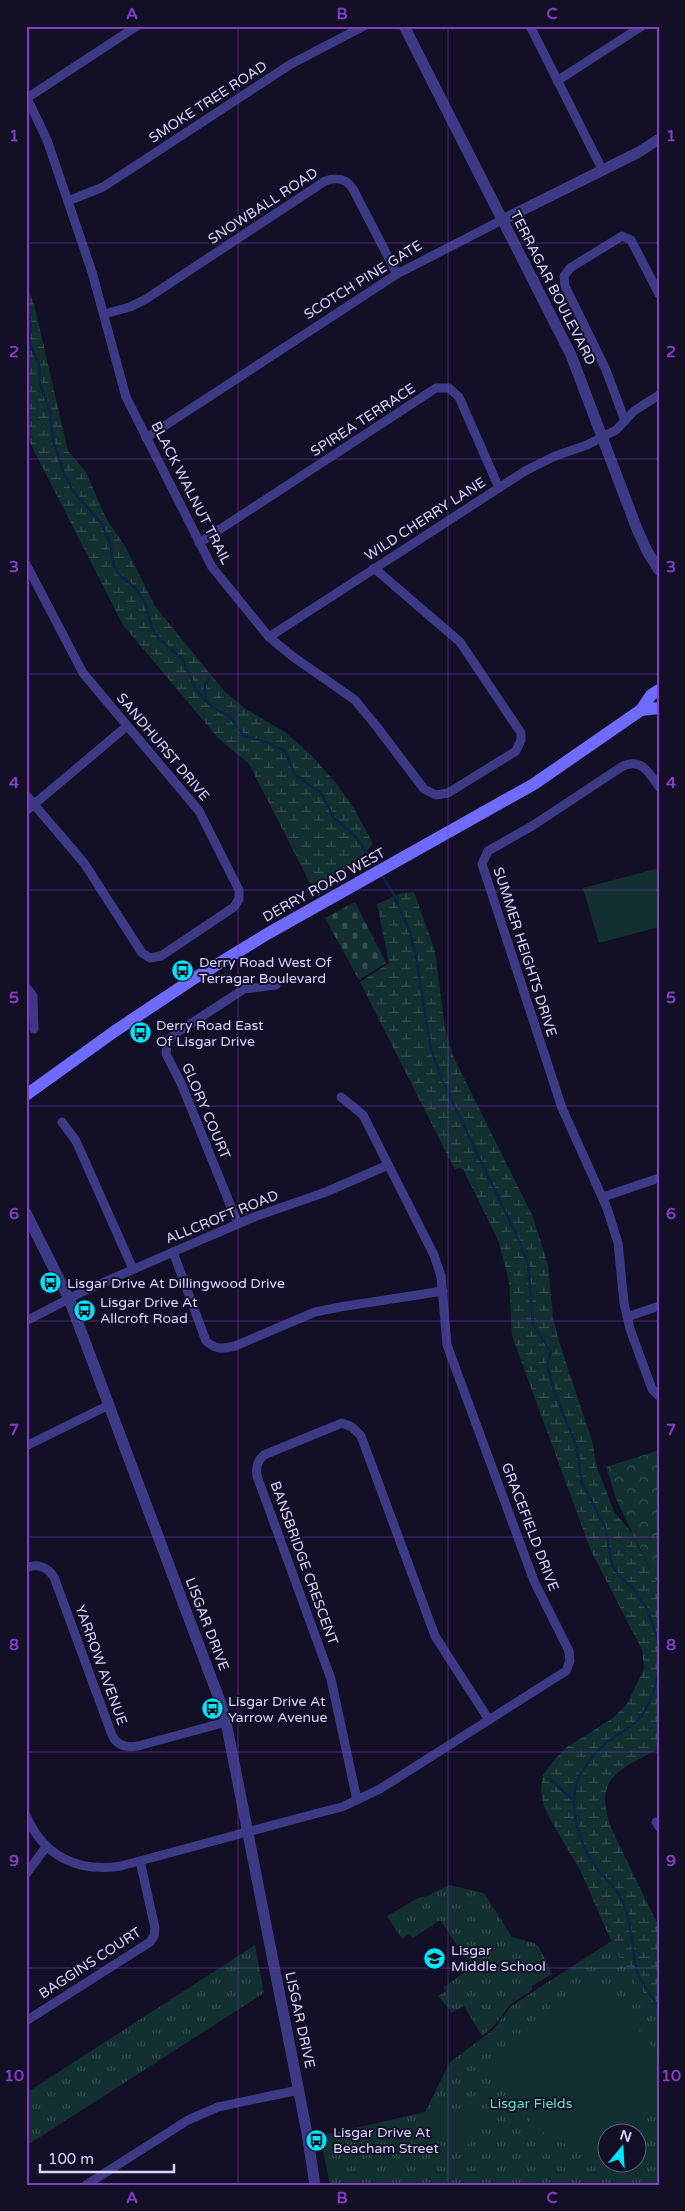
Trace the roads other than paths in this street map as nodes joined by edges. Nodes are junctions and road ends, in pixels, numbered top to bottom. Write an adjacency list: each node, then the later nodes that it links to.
1 (137, 26): 7 (street)
2 (364, 26): 10 (street, SMOKE TREE ROAD)
3 (404, 26): 11 (street, TERRAGAR BOULEVARD)
4 (530, 26): 6 (street)
5 (642, 26): 6 (street)
6 (557, 81): 9 (street)
7 (27, 97): 10 (street, BLACK WALNUT TRAIL)
8 (659, 139): 9 (street, SCOTCH PINE GATE)
9 (602, 169): 11 (street, SCOTCH PINE GATE)
10 (68, 201): 14 (street, BLACK WALNUT TRAIL)
11 (502, 220): 12 (street, SCOTCH PINE GATE); 17 (street, TERRAGAR BOULEVARD)
12 (397, 274): 14 (street, SNOWBALL ROAD); 18 (street, SCOTCH PINE GATE)
13 (659, 294): 16 (street)
14 (104, 314): 18 (street, BLACK WALNUT TRAIL)
15 (659, 395): 16 (street, WILD CHERRY LANE)
16 (626, 420): 17 (street, WILD CHERRY LANE)
17 (602, 437): 19 (street, WILD CHERRY LANE); 23 (street, TERRAGAR BOULEVARD)
18 (146, 438): 20 (street, BLACK WALNUT TRAIL)
19 (499, 488): 20 (street, SPIREA TERRACE); 22 (street, WILD CHERRY LANE)
20 (200, 543): 24 (street, BLACK WALNUT TRAIL)
21 (26, 564): 28 (street, SANDHURST DRIVE)
22 (374, 568): 24 (street, WILD CHERRY LANE); 24 (street, BLACK WALNUT TRAIL)
23 (659, 570)
24 (269, 637)
25 (659, 690): 27 (main road, DERRY ROAD WEST)
26 (659, 708): 27 (main road, DERRY ROAD WEST)
27 (641, 710): 36 (main road, DERRY ROAD WEST)
28 (127, 726): 31 (street); 31 (street, SANDHURST DRIVE)
29 (659, 787): 41 (street, SUMMER HEIGHTS DRIVE)
30 (26, 795): 31 (street)
31 (34, 804): 32 (street)
32 (26, 811)
33 (276, 985): 43 (street, GLORY COURT)
34 (26, 987): 35 (street)
35 (34, 1029)
36 (26, 1096)
37 (342, 1097): 39 (street, GRACEFIELD DRIVE)
38 (62, 1122): 45 (street)
39 (388, 1164): 43 (street, ALLCROFT ROAD); 46 (street, GRACEFIELD DRIVE)
40 (659, 1178): 41 (street)
41 (603, 1197): 49 (street)
42 (26, 1213): 47 (street, LISGAR DRIVE)
43 (238, 1224): 44 (street, ALLCROFT ROAD)
44 (173, 1252): 45 (street, ALLCROFT ROAD); 46 (street)
45 (133, 1270): 47 (street, ALLCROFT ROAD)
46 (443, 1291): 55 (street, GRACEFIELD DRIVE)
47 (69, 1299): 50 (street, ALLCROFT ROAD); 52 (street, LISGAR DRIVE)
48 (659, 1306): 49 (street)
49 (627, 1316): 51 (street)
50 (26, 1321)
51 (659, 1396)
52 (109, 1405): 53 (street); 56 (street, LISGAR DRIVE)
53 (26, 1446)
54 (26, 1568): 56 (street, YARROW AVENUE)
55 (489, 1720): 57 (street, GRACEFIELD DRIVE); 57 (street, BANSBRIDGE CRESCENT)
56 (226, 1722): 59 (street, LISGAR DRIVE)
57 (358, 1800): 59 (street, GRACEFIELD DRIVE)
58 (26, 1814): 60 (street)
59 (247, 1832): 61 (street, GRACEFIELD DRIVE); 64 (street, LISGAR DRIVE)
60 (46, 1847): 61 (street, GRACEFIELD DRIVE); 62 (street)
61 (140, 1861): 63 (street, BAGGINS COURT)
62 (26, 1874)
63 (26, 2021)
64 (299, 2090): 65 (street); 66 (street, LISGAR DRIVE)
65 (86, 2185)
66 (315, 2185)

